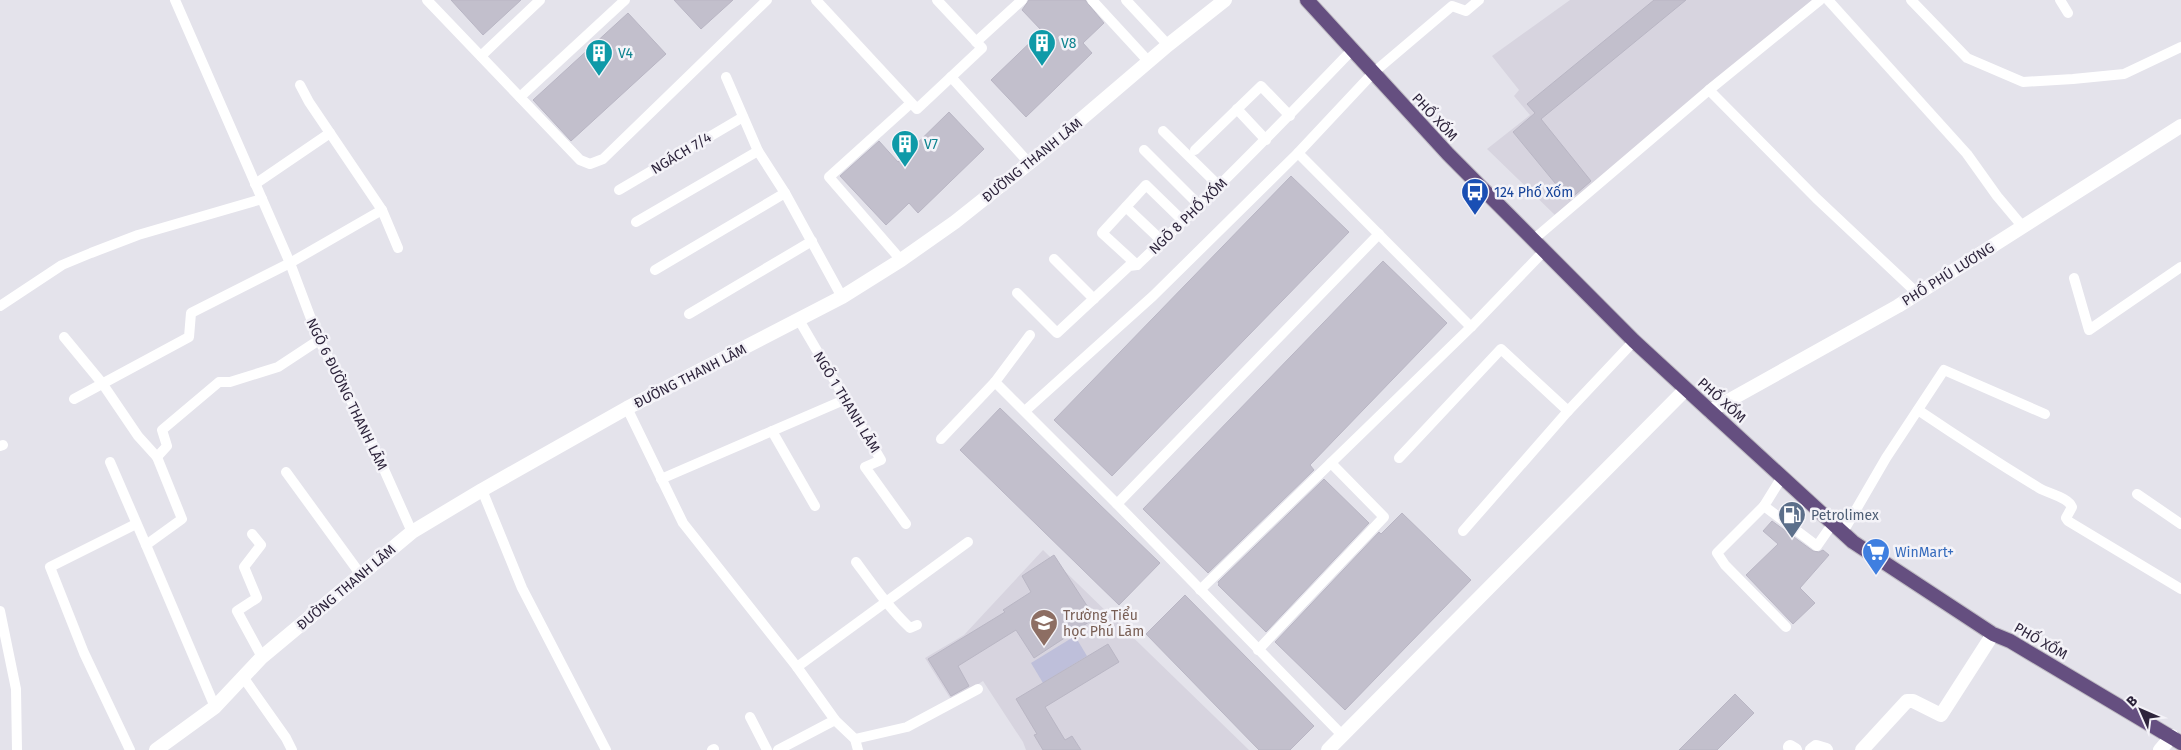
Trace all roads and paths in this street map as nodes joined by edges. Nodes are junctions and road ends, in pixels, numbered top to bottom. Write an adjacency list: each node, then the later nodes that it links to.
1 (175, 0): 44 (lane, NGÕ 6 ĐƯỜNG THANH LÃM)
2 (427, 0): 23 (lane)
3 (540, 0): 23 (lane)
4 (625, 0): 30 (lane)
5 (767, 0): 30 (lane)
6 (816, 0): 31 (lane)
7 (937, 0): 19 (lane)
8 (1022, 0): 19 (lane)
9 (1092, 0): 24 (lane)
10 (1126, 0): 20 (lane)
11 (1225, 0): 20 (street, ĐƯỜNG THANH LÃM)
12 (1307, 0): 22 (highway, PHỐ XỐM)
13 (1479, 0): 25 (lane)
14 (1820, 0): 29 (lane)
15 (1828, 0): 54 (lane)
16 (1911, 0): 21 (lane)
17 (2060, 0): 18 (lane)
18 (2068, 13)
19 (976, 42): 27 (lane)
20 (1168, 45): 24 (street, ĐƯỜNG THANH LÃM)
21 (2181, 47)
22 (1352, 50): 25 (highway, PHỐ XỐM); 34 (lane, NGÕ 8 PHỐ XỐM)
23 (481, 56): 30 (lane)
24 (1149, 62): 43 (street, ĐƯỜNG THANH LÃM)
25 (1373, 73): 42 (lane); 56 (highway, PHỐ XỐM)
26 (726, 77): 33 (lane)
27 (951, 77): 31 (lane); 43 (lane)
28 (300, 85): 37 (lane)
29 (1708, 90): 56 (lane); 69 (lane)
30 (520, 97)
31 (910, 102): 62 (lane)
32 (1237, 109): 34 (lane); 38 (lane); 40 (lane)
33 (743, 116): 41 (lane); 46 (lane, NGÁCH 7/4)
34 (1290, 116): 38 (lane, NGÕ 8 PHỐ XỐM)
35 (2181, 126): 54 (street, PHỐ PHÚ LƯƠNG)
36 (1163, 131): 45 (lane)
37 (330, 133): 44 (lane); 51 (lane)
38 (1266, 140): 45 (lane, NGÕ 8 PHỐ XỐM)
39 (1144, 150): 49 (lane)
40 (1195, 150)
41 (758, 151): 47 (lane); 53 (lane)
42 (1298, 153): 55 (lane); 87 (lane)
43 (1030, 163): 62 (street, ĐƯỜNG THANH LÃM)
44 (255, 184): 48 (lane, NGÕ 6 ĐƯỜNG THANH LÃM)
45 (1218, 186): 49 (lane, NGÕ 8 PHỐ XỐM)
46 (619, 190)
47 (785, 193): 57 (lane); 66 (lane)
48 (262, 199): 63 (lane, NGÕ 6 ĐƯỜNG THANH LÃM); 72 (lane)
49 (1200, 205): 52 (lane, NGÕ 8 PHỐ XỐM)
50 (1126, 207): 52 (lane); 58 (lane); 64 (lane)
51 (382, 210): 59 (lane); 63 (lane)
52 (1183, 221): 58 (lane, NGÕ 8 PHỐ XỐM)
53 (636, 222)
54 (2023, 227): 69 (street, PHỐ PHÚ LƯƠNG)
55 (1379, 234): 75 (lane); 102 (lane)
56 (1534, 239): 60 (highway, PHỐ XỐM)
57 (812, 241): 70 (lane); 73 (lane)
58 (1163, 242): 64 (lane, NGÕ 8 PHỐ XỐM)
59 (398, 248)
60 (1545, 250): 75 (lane); 79 (highway, PHỐ XỐM)
61 (1054, 259): 71 (lane)
62 (901, 260): 70 (street, ĐƯỜNG THANH LÃM)
63 (290, 262): 78 (lane, NGÕ 6 ĐƯỜNG THANH LÃM); 81 (lane)
64 (1138, 265): 71 (lane, NGÕ 8 PHỐ XỐM)
65 (2181, 267): 67 (lane)
66 (655, 270)
67 (2074, 278)
68 (1017, 293): 71 (lane, NGÕ 8 PHỐ XỐM)
69 (1917, 293): 89 (street, PHỐ PHÚ LƯƠNG)
70 (842, 296): 74 (street, ĐƯỜNG THANH LÃM)
71 (1094, 299)
72 (0, 306)
73 (689, 314)
74 (799, 320): 84 (lane, NGÕ 1 THANH LÃM); 85 (street, ĐƯỜNG THANH LÃM)
75 (1471, 327): 96 (lane)
76 (1030, 335): 80 (lane)
77 (64, 337): 81 (lane)
78 (319, 340): 93 (lane); 110 (lane, NGÕ 6 ĐƯỜNG THANH LÃM)
79 (1634, 340): 82 (highway, PHỐ XỐM); 88 (lane)
80 (996, 382): 87 (lane); 92 (lane)
81 (102, 383): 83 (lane); 93 (lane)
82 (1686, 389): 89 (highway, PHỐ XỐM); 131 (street)
83 (74, 398)
84 (844, 400): 91 (lane); 106 (lane, NGÕ 1 THANH LÃM)
85 (627, 408): 99 (lane); 100 (street, ĐƯỜNG THANH LÃM)
86 (1918, 410): 90 (lane); 108 (lane); 116 (lane)
87 (1026, 411): 102 (lane)
88 (1568, 411): 94 (lane); 109 (lane)
89 (1710, 411): 98 (highway, PHỐ XỐM)
90 (2045, 414)
91 (772, 430): 99 (lane); 103 (lane)
92 (941, 439)
93 (157, 457): 113 (lane)
94 (1399, 458)
95 (110, 462): 105 (lane)
96 (1331, 463): 117 (lane); 123 (lane)
97 (286, 472): 115 (lane)
98 (1782, 477): 104 (lane); 108 (highway, PHỐ XỐM)
99 (662, 479): 125 (lane)
100 (482, 490): 110 (street, ĐƯỜNG THANH LÃM); 139 (lane)
101 (2137, 494): 107 (lane)
102 (1117, 504): 117 (lane)
103 (816, 506)
104 (1764, 506): 108 (lane); 121 (lane)
105 (136, 524): 113 (lane); 136 (lane)
106 (906, 524)
107 (2181, 524)
108 (1838, 527): 122 (highway, PHỐ XỐM)
109 (1463, 531)
110 (412, 532): 115 (street, ĐƯỜNG THANH LÃM)
111 (252, 534): 124 (lane)
112 (968, 542): 118 (lane)
113 (146, 545): 128 (lane)
114 (856, 562): 118 (lane)
115 (361, 575): 124 (street, ĐƯỜNG THANH LÃM)
116 (2181, 589)
117 (1200, 590): 123 (lane)
118 (885, 602): 120 (lane); 125 (lane)
119 (0, 611): 135 (lane)
120 (917, 625)
121 (1786, 627)
122 (1993, 634): 133 (highway, PHỐ XỐM); 134 (street)
123 (1258, 650): 131 (lane)
124 (262, 657): 126 (street, ĐƯỜNG THANH LÃM)
125 (797, 667): 130 (lane)
126 (242, 677): 128 (street, ĐƯỜNG THANH LÃM); 138 (lane)
127 (978, 689): 132 (lane)
128 (215, 707): 137 (street, ĐƯỜNG THANH LÃM)
129 (750, 717): 140 (lane)
130 (835, 720): 132 (lane); 141 (lane)
131 (1343, 736): 143 (street)
132 (855, 739): 142 (lane)
133 (2176, 739): 146 (street)
134 (1864, 749)
135 (17, 750)
136 (130, 750)
137 (156, 750)
138 (292, 750)
139 (606, 750)
140 (767, 750)
141 (778, 750)
142 (858, 750)
143 (1328, 750)
144 (1812, 750): 145 (street)
145 (1826, 750)
146 (2160, 750)

